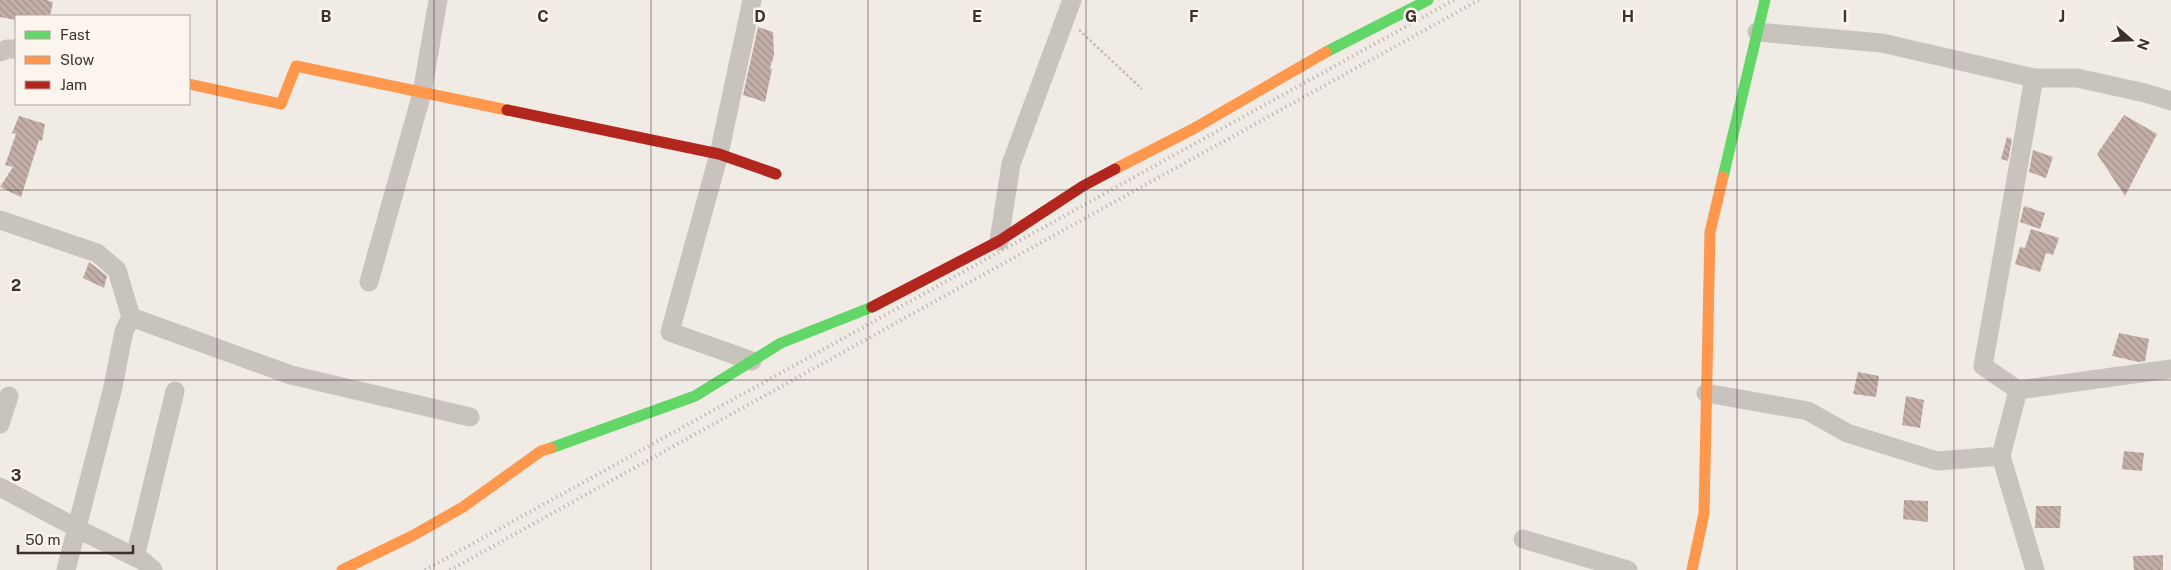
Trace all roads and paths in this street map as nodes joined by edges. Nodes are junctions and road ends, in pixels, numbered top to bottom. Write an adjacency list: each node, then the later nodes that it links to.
1 (438, 0): 12 (street)
2 (752, 0): 14 (street)
3 (1428, 0): 17 (street)
4 (1765, 0): 6 (street)
5 (1069, 8): 11 (path); 17 (street)
6 (1757, 32): 9 (street); 24 (street)
7 (15, 49): 8 (street)
8 (0, 52)
9 (2034, 78): 13 (street); 22 (street)
10 (190, 84): 12 (street)
11 (1142, 89)
12 (422, 93): 14 (street); 18 (street)
13 (2171, 101)
14 (719, 154): 15 (street); 20 (street)
15 (776, 174)
16 (0, 220): 19 (street)
17 (998, 241): 20 (street)
18 (369, 282)
19 (131, 316): 26 (street); 30 (street)
20 (752, 361): 35 (street)
21 (2171, 369): 22 (street)
22 (2018, 390): 28 (street)
23 (175, 391): 32 (street)
24 (1706, 393): 28 (street); 37 (street)
25 (9, 396): 27 (street)
26 (470, 417)
27 (0, 424)
28 (2001, 456): 38 (street)
29 (0, 486): 30 (street)
30 (77, 528): 32 (street); 33 (street)
31 (1523, 539): 36 (street)
32 (135, 557): 34 (street)
33 (66, 570)
34 (153, 570)
35 (342, 570)
36 (1628, 570)
37 (1692, 570)
38 (2035, 570)

